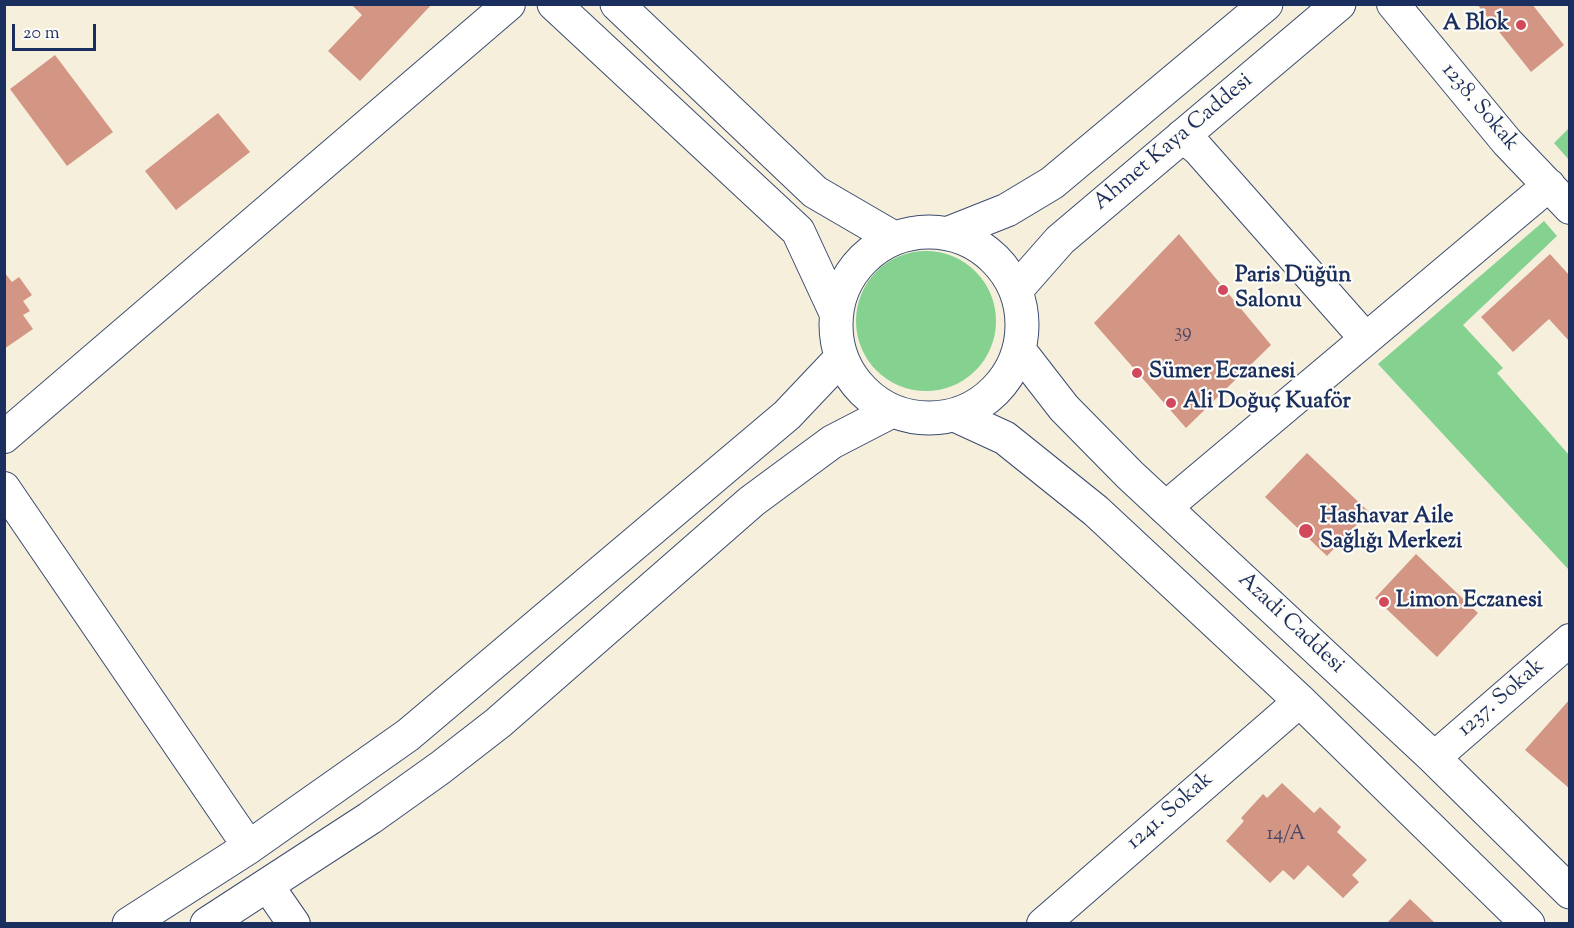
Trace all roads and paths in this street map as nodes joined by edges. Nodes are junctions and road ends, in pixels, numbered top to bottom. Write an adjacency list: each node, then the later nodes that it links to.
1 (509, 4): 18 (street)
2 (554, 4): 12 (main road)
3 (617, 4): 10 (main road)
4 (1266, 4): 9 (main road)
5 (1339, 4): 7 (main road, Ahmet Kaya Caddesi)
6 (1393, 4): 8 (street, 1238. Sokak)
7 (1182, 136): 11 (main road, Ahmet Kaya Caddesi); 13 (street)
8 (1559, 196): 13 (street)
9 (949, 233): 10 (main road); 11 (main road)
10 (894, 238): 12 (main road)
11 (1016, 290): 14 (main road)
12 (836, 313): 15 (main road)
13 (1366, 339): 20 (street)
14 (1019, 350): 17 (main road); 20 (main road, Azadi Caddesi)
15 (842, 358): 16 (main road); 24 (main road)
16 (892, 411): 17 (main road); 25 (main road)
17 (955, 415): 22 (main road)
18 (4, 437)
19 (4, 488): 24 (street)
20 (1165, 508): 23 (main road, Azadi Caddesi)
21 (1569, 640): 23 (street, 1237. Sokak)
22 (1300, 701): 30 (street, 1241. Sokak); 31 (main road)
23 (1434, 758): 26 (main road, Azadi Caddesi)
24 (249, 847): 27 (main road)
25 (267, 885): 28 (main road); 29 (street)
26 (1569, 892)
27 (129, 924)
28 (207, 924)
29 (294, 924)
30 (1043, 924)
31 (1528, 924)

